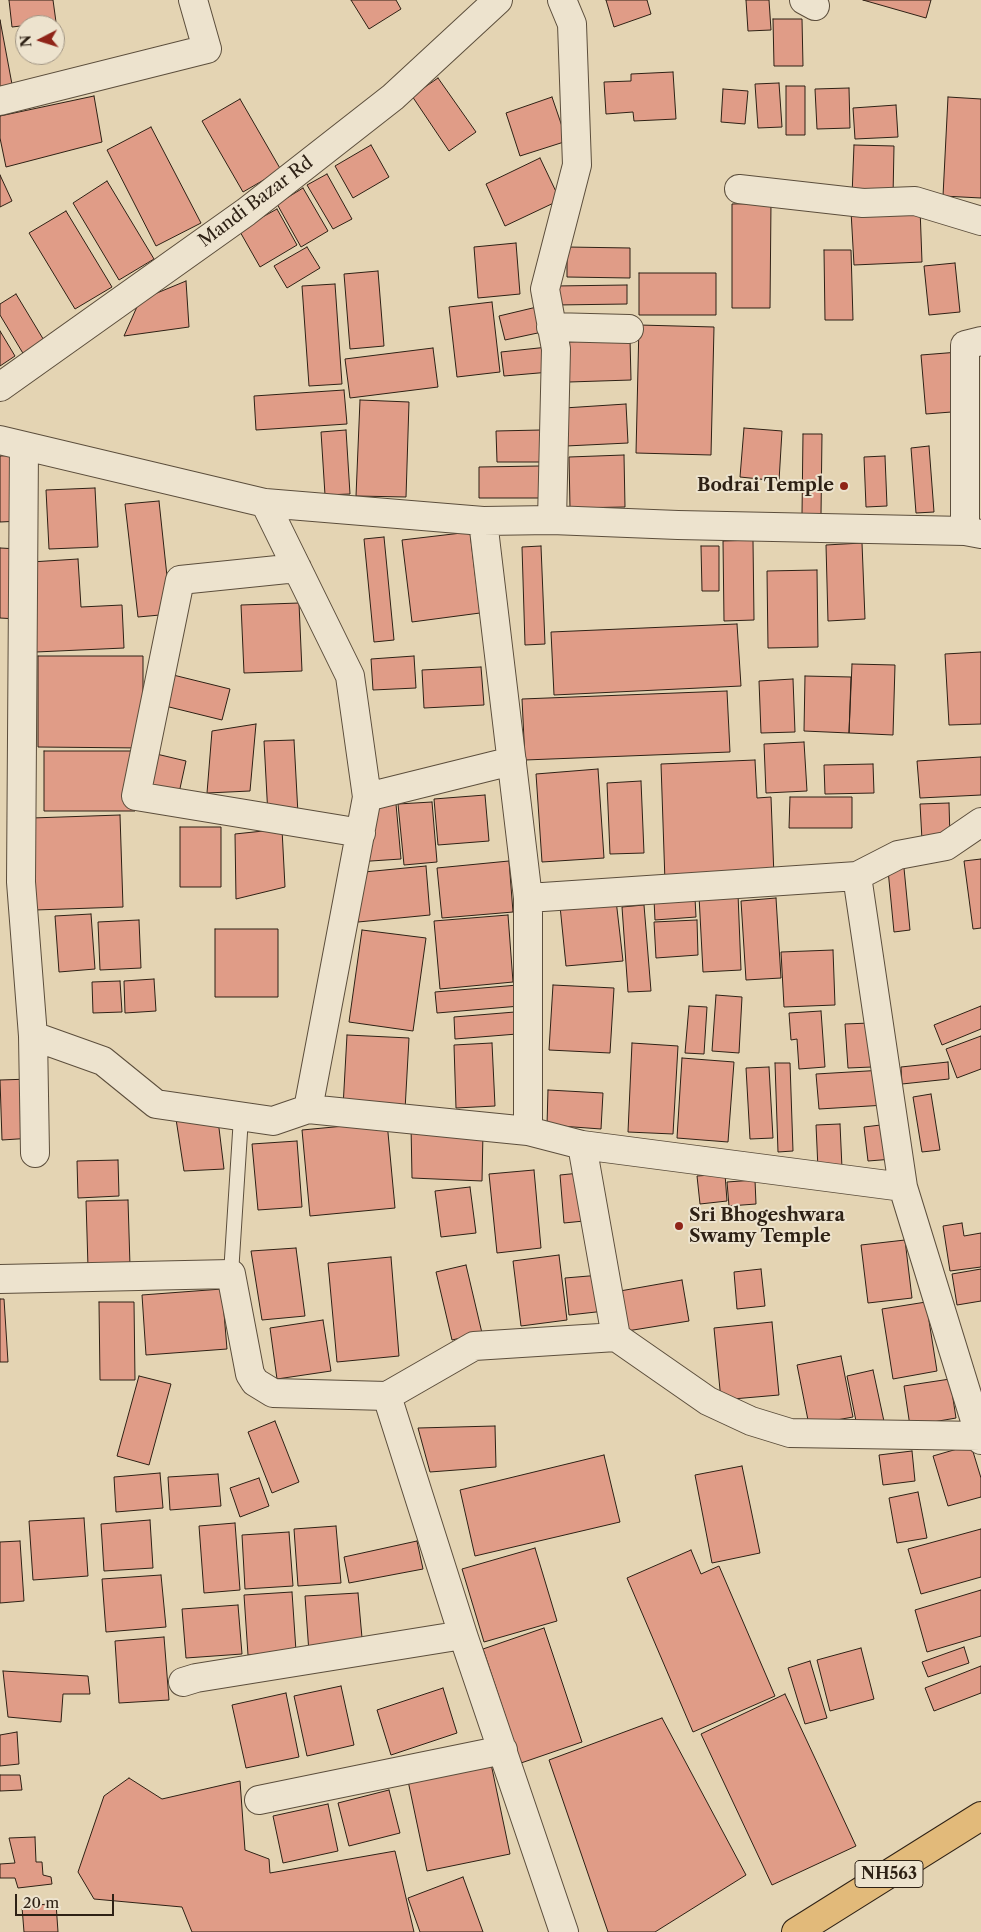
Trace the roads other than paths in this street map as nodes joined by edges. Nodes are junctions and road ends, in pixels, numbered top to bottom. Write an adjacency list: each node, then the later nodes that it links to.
1 (193, 0): 4 (street)
2 (498, 0): 10 (street, Mandi Bazar Rd)
3 (562, 0): 7 (street)
4 (0, 101)
5 (739, 189): 6 (street)
6 (981, 221)
7 (551, 327): 8 (street); 13 (street)
8 (629, 329)
9 (981, 341): 15 (street)
10 (0, 387)
11 (12, 444): 12 (street); 23 (street)
12 (265, 503): 14 (street); 16 (street)
13 (552, 520): 14 (street); 15 (street)
14 (483, 521): 17 (street)
15 (973, 533)
16 (297, 568): 18 (street); 20 (street)
17 (512, 761): 18 (street); 22 (street)
18 (368, 797): 20 (street)
19 (981, 822): 21 (street)
20 (361, 833): 24 (street)
21 (857, 876): 22 (street); 29 (street)
22 (528, 898): 26 (street)
23 (33, 1036): 25 (street); 28 (street)
24 (308, 1109): 25 (street); 26 (street)
25 (241, 1117): 30 (lane)
26 (528, 1131): 27 (street)
27 (582, 1145): 29 (street); 32 (street)
28 (35, 1153)
29 (903, 1187): 34 (street)
30 (231, 1274): 31 (street); 33 (street)
31 (0, 1278)
32 (616, 1337): 33 (street); 34 (street)
33 (387, 1396): 35 (street)
34 (980, 1438)
35 (463, 1635): 36 (street); 37 (street)
36 (183, 1682)
37 (503, 1750): 38 (street); 40 (street)
38 (259, 1800)
39 (981, 1816): 41 (highway, NH563)
40 (564, 1932)
41 (796, 1932)

